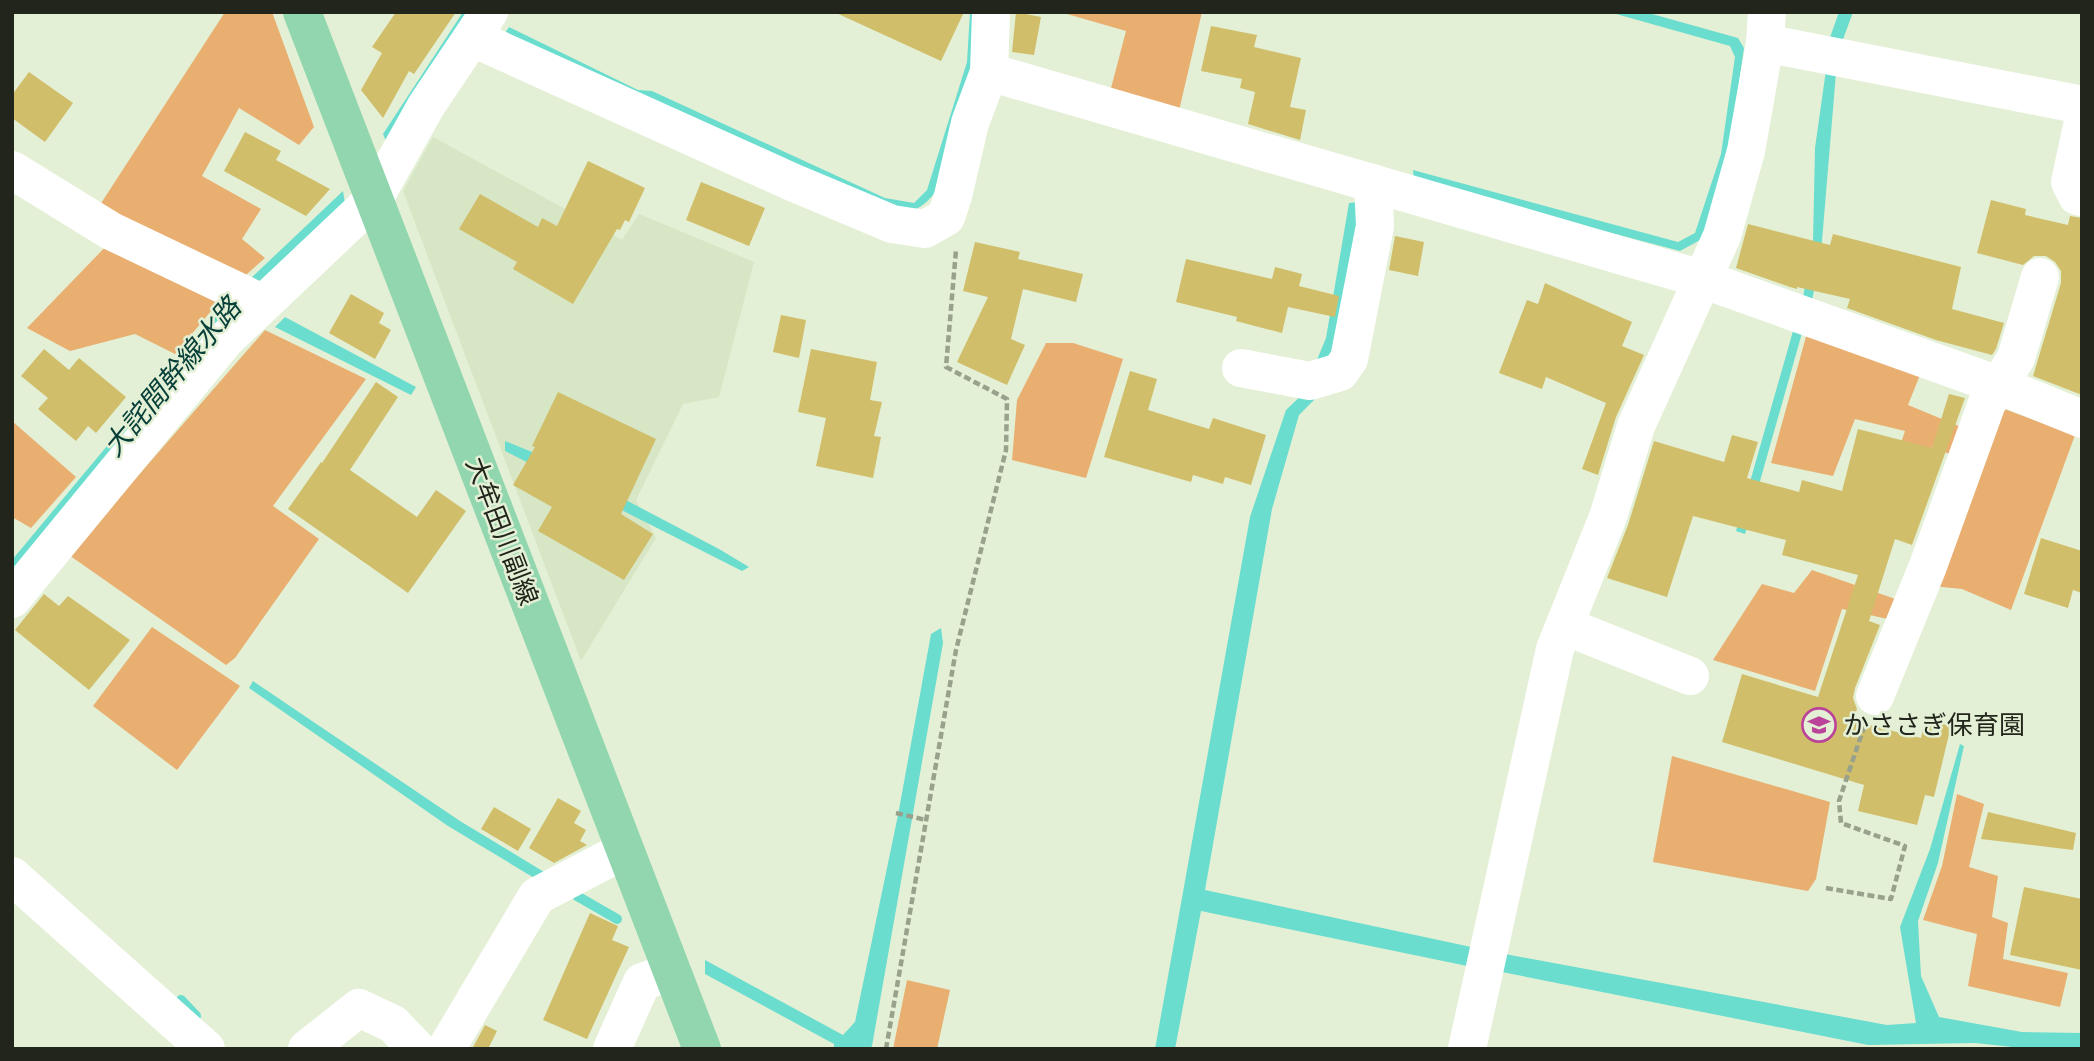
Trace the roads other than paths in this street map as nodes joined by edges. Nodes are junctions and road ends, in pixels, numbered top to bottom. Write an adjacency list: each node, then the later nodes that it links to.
1 (302, 12): 11 (main road, 大牟田川副線)
2 (991, 12): 5 (street)
3 (481, 25): 5 (street); 11 (street)
4 (1766, 28): 6 (street); 13 (street)
5 (989, 72): 9 (street)
6 (2082, 105)
7 (2082, 125): 10 (street)
8 (12, 170): 14 (street)
9 (1373, 183): 13 (street); 15 (street)
10 (2082, 197)
11 (374, 199): 14 (street); 22 (main road, 大牟田川副線)
12 (2040, 277): 16 (street)
13 (1702, 279): 16 (street); 19 (street)
14 (247, 296): 18 (street)
15 (1241, 368)
16 (1998, 385): 17 (street); 21 (street)
17 (2082, 419)
18 (12, 599)
19 (1565, 626): 20 (street); 31 (street)
20 (1690, 676)
21 (1875, 696)
22 (625, 850): 24 (main road, 大牟田川副線); 28 (street)
23 (12, 876): 25 (street)
24 (672, 971): 29 (street); 30 (main road, 大牟田川副線)
25 (206, 1049)
26 (307, 1049): 27 (street)
27 (417, 1049)
28 (446, 1049)
29 (612, 1049)
30 (702, 1049)
31 (1467, 1049)

